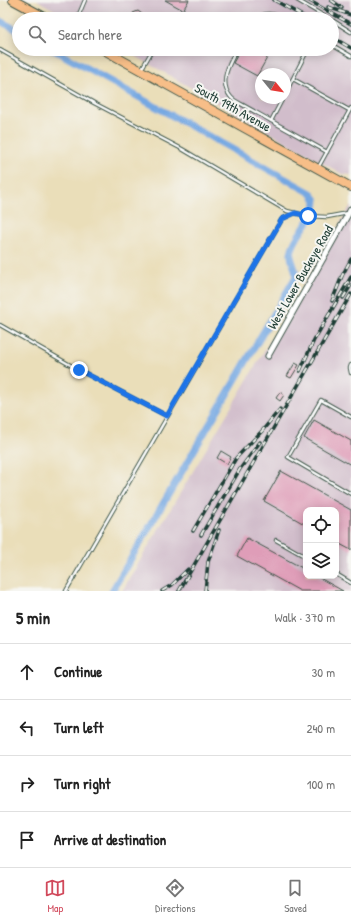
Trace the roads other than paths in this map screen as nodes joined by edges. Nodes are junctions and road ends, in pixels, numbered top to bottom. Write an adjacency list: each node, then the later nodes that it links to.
1 (14, 0): 4 (main road)
2 (85, 0): 5 (lane)
3 (297, 0): 6 (lane)
4 (35, 12)
5 (80, 12)
6 (317, 12)
7 (339, 24): 8 (lane)
8 (351, 32)
9 (339, 49): 15 (lane)
10 (0, 50): 28 (lane)
11 (115, 56): 16 (main road, South 19th Avenue)
12 (149, 56): 16 (lane)
13 (233, 56): 20 (lane)
14 (304, 56): 17 (lane)
15 (351, 56)
16 (141, 70): 23 (main road, South 19th Avenue)
17 (293, 79): 18 (lane); 21 (lane)
18 (291, 83)
19 (280, 104): 22 (lane)
20 (249, 109): 22 (lane); 23 (lane)
21 (350, 109): 24 (lane)
22 (271, 121): 24 (lane)
23 (241, 126): 25 (main road, South 19th Avenue)
24 (327, 152): 25 (lane)
25 (318, 168): 26 (main road, South 19th Avenue)
26 (351, 187)
27 (350, 211): 28 (lane); 30 (street, West Lower Buckeye Road)
28 (295, 213): 33 (lane)
29 (0, 325): 33 (lane)
30 (268, 356)
31 (351, 365): 32 (lane)
32 (351, 373)
33 (167, 416): 40 (lane)
34 (351, 417): 35 (lane)
35 (351, 494)
36 (276, 540): 37 (lane)
37 (303, 555)
38 (339, 576): 39 (lane)
39 (351, 583)
40 (66, 591)

